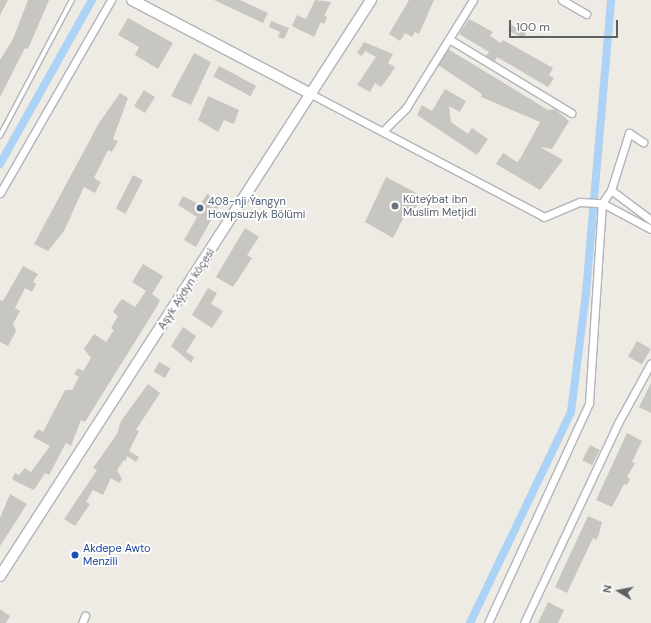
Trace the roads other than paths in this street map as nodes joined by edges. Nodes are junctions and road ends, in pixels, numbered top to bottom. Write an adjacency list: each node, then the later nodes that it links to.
1 (72, 0): 12 (lane)
2 (111, 0): 15 (street)
3 (132, 0): 9 (main road)
4 (371, 0): 9 (main road, Aşyk Aýdyn köçesi)
5 (473, 0): 8 (street)
6 (562, 0): 7 (street)
7 (586, 14)
8 (449, 39): 10 (street); 11 (street)
9 (311, 94): 11 (street); 20 (main road, Aşyk Aýdyn köçesi)
10 (571, 113)
11 (383, 131): 16 (street)
12 (0, 136)
13 (643, 142): 14 (street)
14 (611, 190): 16 (street); 17 (street)
15 (0, 193)
16 (602, 203): 18 (street); 21 (street)
17 (651, 220)
18 (651, 230)
19 (651, 362): 22 (street)
20 (0, 576)
21 (488, 623)
22 (524, 623)

